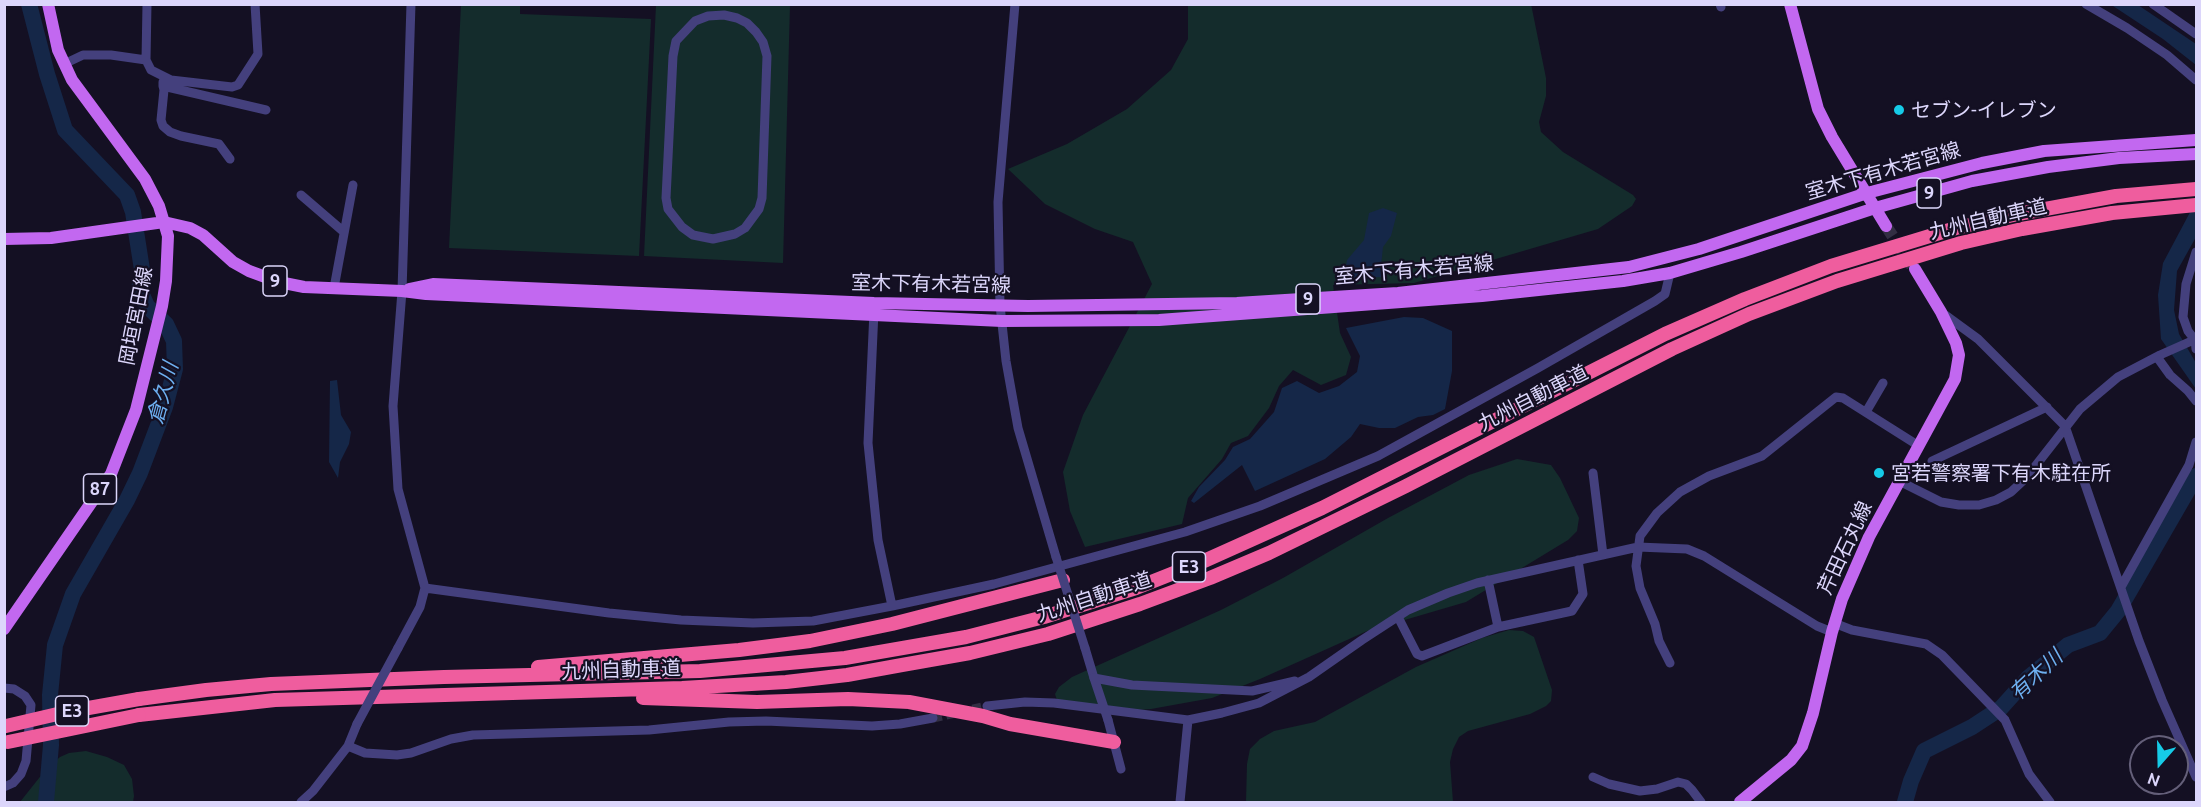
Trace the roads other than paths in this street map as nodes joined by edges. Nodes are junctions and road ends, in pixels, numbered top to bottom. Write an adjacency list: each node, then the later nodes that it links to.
1 (48, 4): 11 (main road, 岡垣宮田線 / 87)
2 (147, 4): 10 (street)
3 (255, 4): 13 (street)
4 (411, 4): 33 (street)
5 (1015, 4): 34 (street)
6 (1790, 4): 20 (main road)
7 (2086, 4): 12 (street)
8 (2153, 4): 9 (street)
9 (2196, 34)
10 (146, 60): 11 (street); 13 (street)
11 (64, 64): 24 (main road, 岡垣宮田線 / 87)
12 (2196, 80)
13 (163, 81): 14 (street); 17 (street)
14 (266, 110)
15 (2196, 140): 20 (main road, 室木下有木若宮線 / 9)
16 (2196, 154): 23 (main road, 室木下有木若宮線 / 9)
17 (230, 159)
18 (353, 185): 26 (street)
19 (2196, 189): 64 (highway, 九州自動車道 / E3)
20 (1867, 193): 23 (main road); 34 (main road, 室木下有木若宮線 / 9)
21 (301, 195): 26 (street)
22 (2196, 205): 67 (highway, 九州自動車道 / E3)
23 (1875, 208): 25 (main road); 31 (main road, 室木下有木若宮線 / 9)
24 (164, 222): 27 (main road, 室木下有木若宮線 / 9); 32 (main road, 室木下有木若宮線 / 9); 61 (main road, 岡垣宮田線 / 87)
25 (1886, 226)
26 (345, 232): 32 (street)
27 (4, 239)
28 (713, 239): 28 (street)
29 (2196, 252): 38 (street)
30 (1915, 269): 36 (main road, 芹田石丸線)
31 (1670, 273): 37 (main road, 室木下有木若宮線 / 9); 57 (street)
32 (334, 288): 33 (main road, 室木下有木若宮線 / 9)
33 (402, 291): 35 (main road, 室木下有木若宮線 / 9); 55 (street)
34 (1000, 305): 35 (main road, 室木下有木若宮線 / 9); 37 (street)
35 (874, 309): 37 (main road, 室木下有木若宮線 / 9); 57 (street)
36 (1941, 312): 42 (street); 46 (main road, 芹田石丸線)
37 (1002, 321): 54 (street, bridge)
38 (2196, 343): 39 (street)
39 (2158, 356): 41 (street); 44 (street)
40 (1882, 383): 43 (street)
41 (2196, 401)
42 (2047, 407): 44 (street); 47 (street)
43 (1866, 412): 46 (street); 50 (street)
44 (2065, 426): 49 (street); 56 (street)
45 (2196, 442): 56 (street)
46 (1919, 446): 49 (main road, 芹田石丸線)
47 (1932, 461)
48 (1593, 473): 51 (street)
49 (1899, 481): 60 (main road, 芹田石丸線)
50 (1638, 547): 51 (street); 60 (street); 62 (street)
51 (1604, 555): 52 (street)
52 (1578, 560): 53 (street); 59 (street)
53 (1488, 580): 58 (street); 59 (street)
54 (1057, 582): 64 (highway); 65 (street, bridge)
55 (425, 588): 57 (street); 74 (street, bridge)
56 (2121, 589): 77 (street)
57 (892, 606)
58 (1398, 617): 59 (street); 63 (street)
59 (1498, 627)
60 (1833, 627): 82 (main road, 芹田石丸線); 83 (street)
61 (4, 629)
62 (1670, 663)
63 (1310, 677): 65 (street); 70 (street)
64 (404, 678): 71 (highway, 九州自動車道 / E3, bridge)
65 (1094, 678): 72 (street, bridge)
66 (4, 688): 78 (street)
67 (441, 694): 72 (highway); 73 (highway, 九州自動車道 / E3, bridge)
68 (987, 706): 70 (street)
69 (933, 718): 74 (street)
70 (1188, 720): 80 (street)
71 (5, 726)
72 (1114, 742): 75 (street)
73 (6, 743)
74 (348, 746): 79 (street)
75 (1121, 769)
76 (1593, 777): 81 (street)
77 (2196, 777)
78 (4, 787)
79 (301, 802)
80 (1180, 802)
81 (1701, 802)
82 (1740, 802)
83 (2050, 802)

